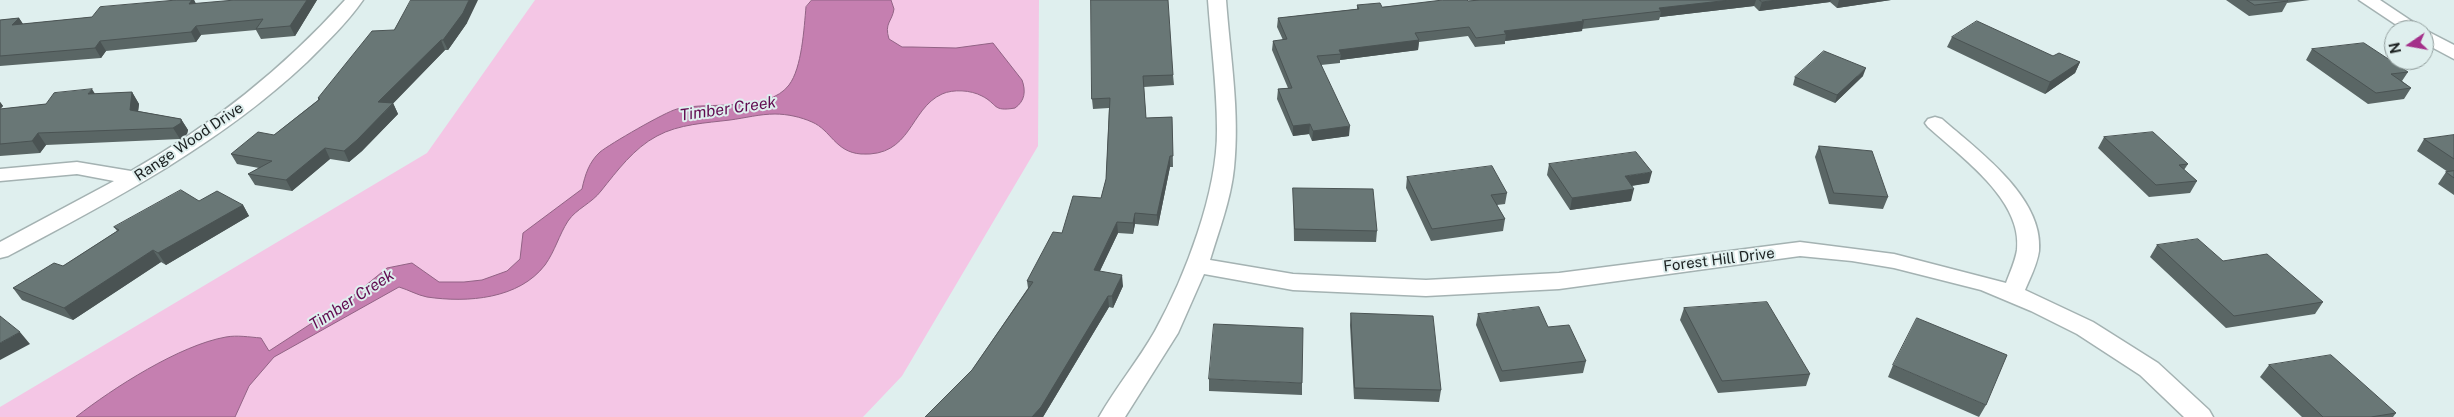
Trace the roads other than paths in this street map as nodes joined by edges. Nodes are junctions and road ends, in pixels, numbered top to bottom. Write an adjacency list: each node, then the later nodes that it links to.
1 (354, 0): 9 (street, Range Wood Drive)
2 (1220, 0): 11 (street)
3 (2368, 0): 4 (street)
4 (2400, 20)
5 (2434, 41): 6 (street)
6 (2454, 53)
7 (1935, 123): 12 (street)
8 (0, 174): 9 (street)
9 (136, 178): 10 (street, Range Wood Drive)
10 (0, 251)
11 (1197, 265): 12 (street, Forest Hill Drive); 13 (street)
12 (2012, 294): 14 (street, Forest Hill Drive)
13 (1112, 417)
14 (2200, 417)

